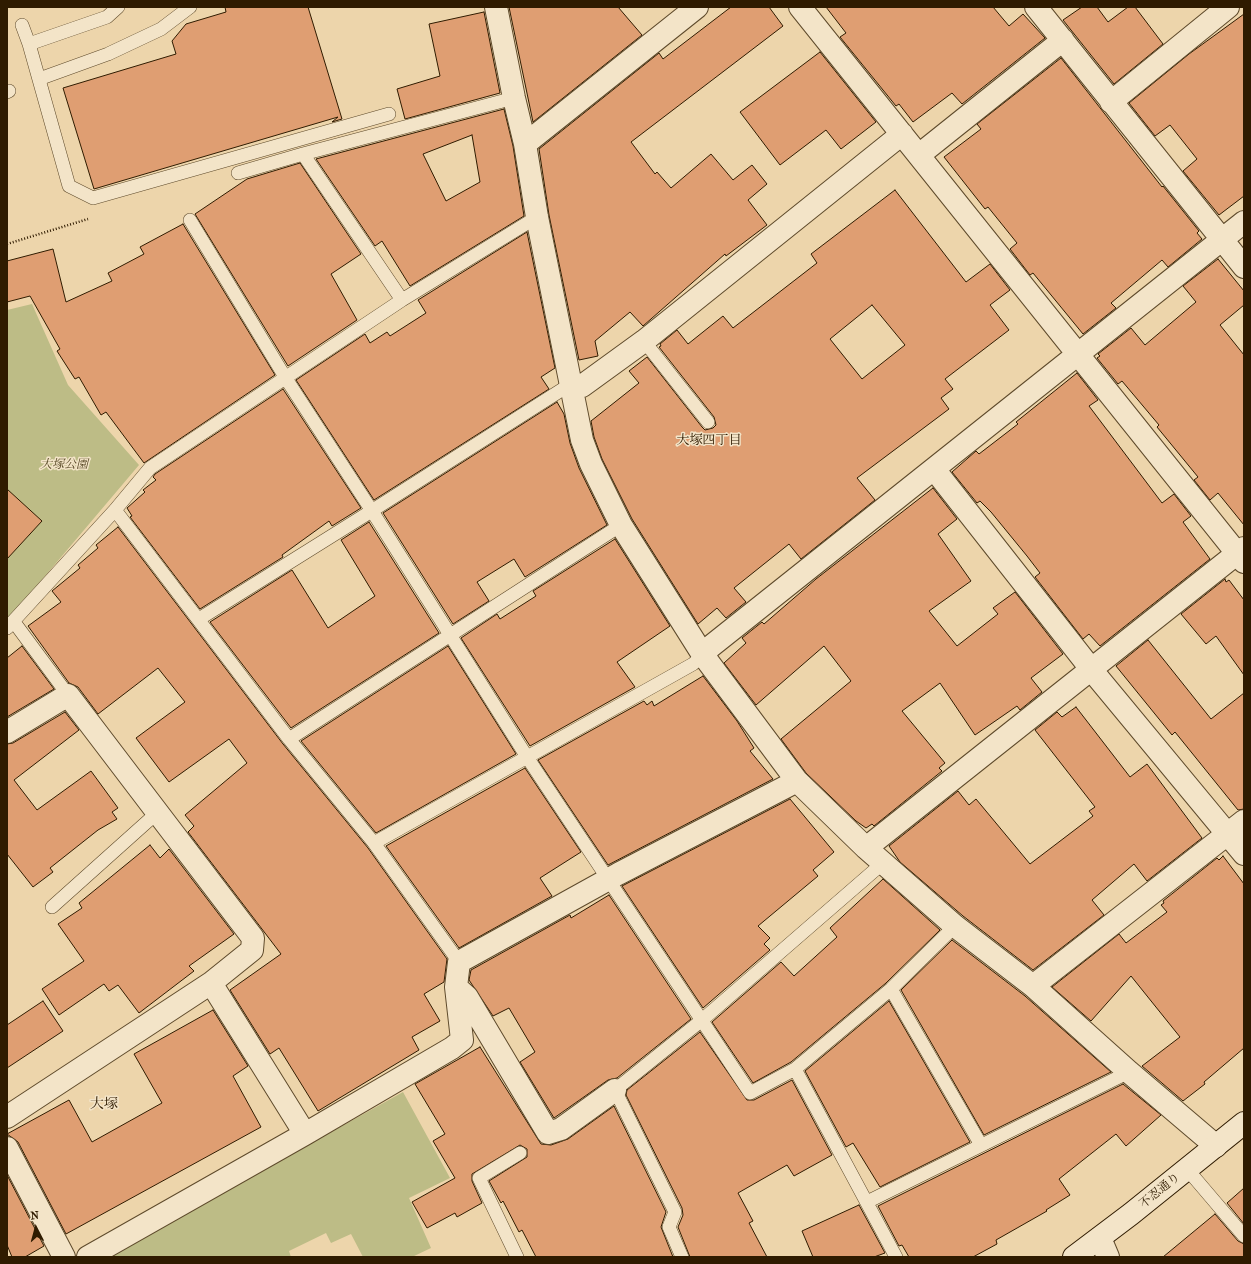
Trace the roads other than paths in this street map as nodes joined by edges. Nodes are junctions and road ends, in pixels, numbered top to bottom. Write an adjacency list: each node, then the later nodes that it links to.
1 (118, 7): 10 (lane)
2 (190, 7): 11 (lane)
3 (496, 7): 12 (street)
4 (697, 7): 16 (street)
5 (800, 7): 15 (street)
6 (1036, 7): 9 (street)
7 (1228, 7): 13 (street)
8 (22, 24): 10 (lane)
9 (1063, 40): 13 (street); 18 (street)
10 (29, 44): 11 (lane)
11 (39, 78): 14 (lane)
12 (514, 98): 16 (street); 17 (lane)
13 (1111, 102): 23 (street)
14 (389, 114)
15 (902, 134): 18 (street); 26 (street)
16 (525, 144): 20 (street)
17 (303, 154): 19 (lane); 25 (lane)
18 (919, 155): 27 (street)
19 (238, 173)
20 (537, 218): 25 (lane); 29 (street)
21 (190, 220): 28 (lane)
22 (1244, 222): 23 (street)
23 (1222, 240): 24 (street); 27 (street)
24 (1244, 267)
25 (402, 300): 28 (lane)
26 (644, 341): 29 (street); 30 (lane)
27 (1078, 355): 31 (street); 35 (street)
28 (285, 377): 32 (lane); 33 (lane)
29 (572, 387): 33 (lane); 34 (street)
30 (708, 422)
31 (934, 469): 39 (street); 40 (street)
32 (115, 510): 36 (lane); 37 (lane)
33 (372, 511): 36 (lane); 38 (lane)
34 (621, 525): 38 (lane); 39 (street)
35 (1242, 554): 40 (street)
36 (199, 619): 43 (lane)
37 (11, 625): 41 (lane)
38 (450, 635): 43 (lane); 44 (lane)
39 (703, 655): 44 (lane); 45 (street)
40 (1092, 669): 47 (street); 49 (street)
41 (68, 695): 42 (street); 46 (street)
42 (7, 732)
43 (289, 739): 48 (lane)
44 (527, 757): 48 (lane); 52 (lane)
45 (797, 781): 49 (street); 52 (street)
46 (158, 812): 53 (lane); 56 (street)
47 (1236, 828): 50 (street); 57 (street)
48 (374, 843): 55 (lane)
49 (866, 848): 51 (street)
50 (1244, 854)
51 (883, 863): 54 (street); 60 (lane)
52 (609, 879): 55 (street); 60 (lane)
53 (52, 907)
54 (955, 926): 57 (street); 59 (lane)
55 (459, 962): 58 (street)
56 (211, 983): 64 (street); 66 (street)
57 (1033, 986): 62 (street)
58 (456, 987): 63 (street); 66 (street)
59 (891, 989): 61 (lane); 67 (lane)
60 (702, 1020): 61 (lane); 63 (lane)
61 (795, 1069): 72 (lane)
62 (1129, 1072): 67 (lane); 68 (street)
63 (615, 1090): 78 (lane)
64 (7, 1117)
65 (1244, 1123): 68 (street, 不忍通り)
66 (306, 1134): 76 (street)
67 (981, 1145): 72 (lane)
68 (1216, 1146): 71 (street, 不忍通り)
69 (7, 1148): 75 (street)
70 (520, 1153): 77 (lane)
71 (1188, 1169): 73 (lane); 74 (street, 不忍通り)
72 (867, 1202): 79 (lane)
73 (1244, 1236)
74 (1104, 1247): 80 (street, 不忍通り)
75 (64, 1257)
76 (88, 1257)
77 (517, 1257)
78 (682, 1257)
79 (896, 1257)
80 (1074, 1257)

